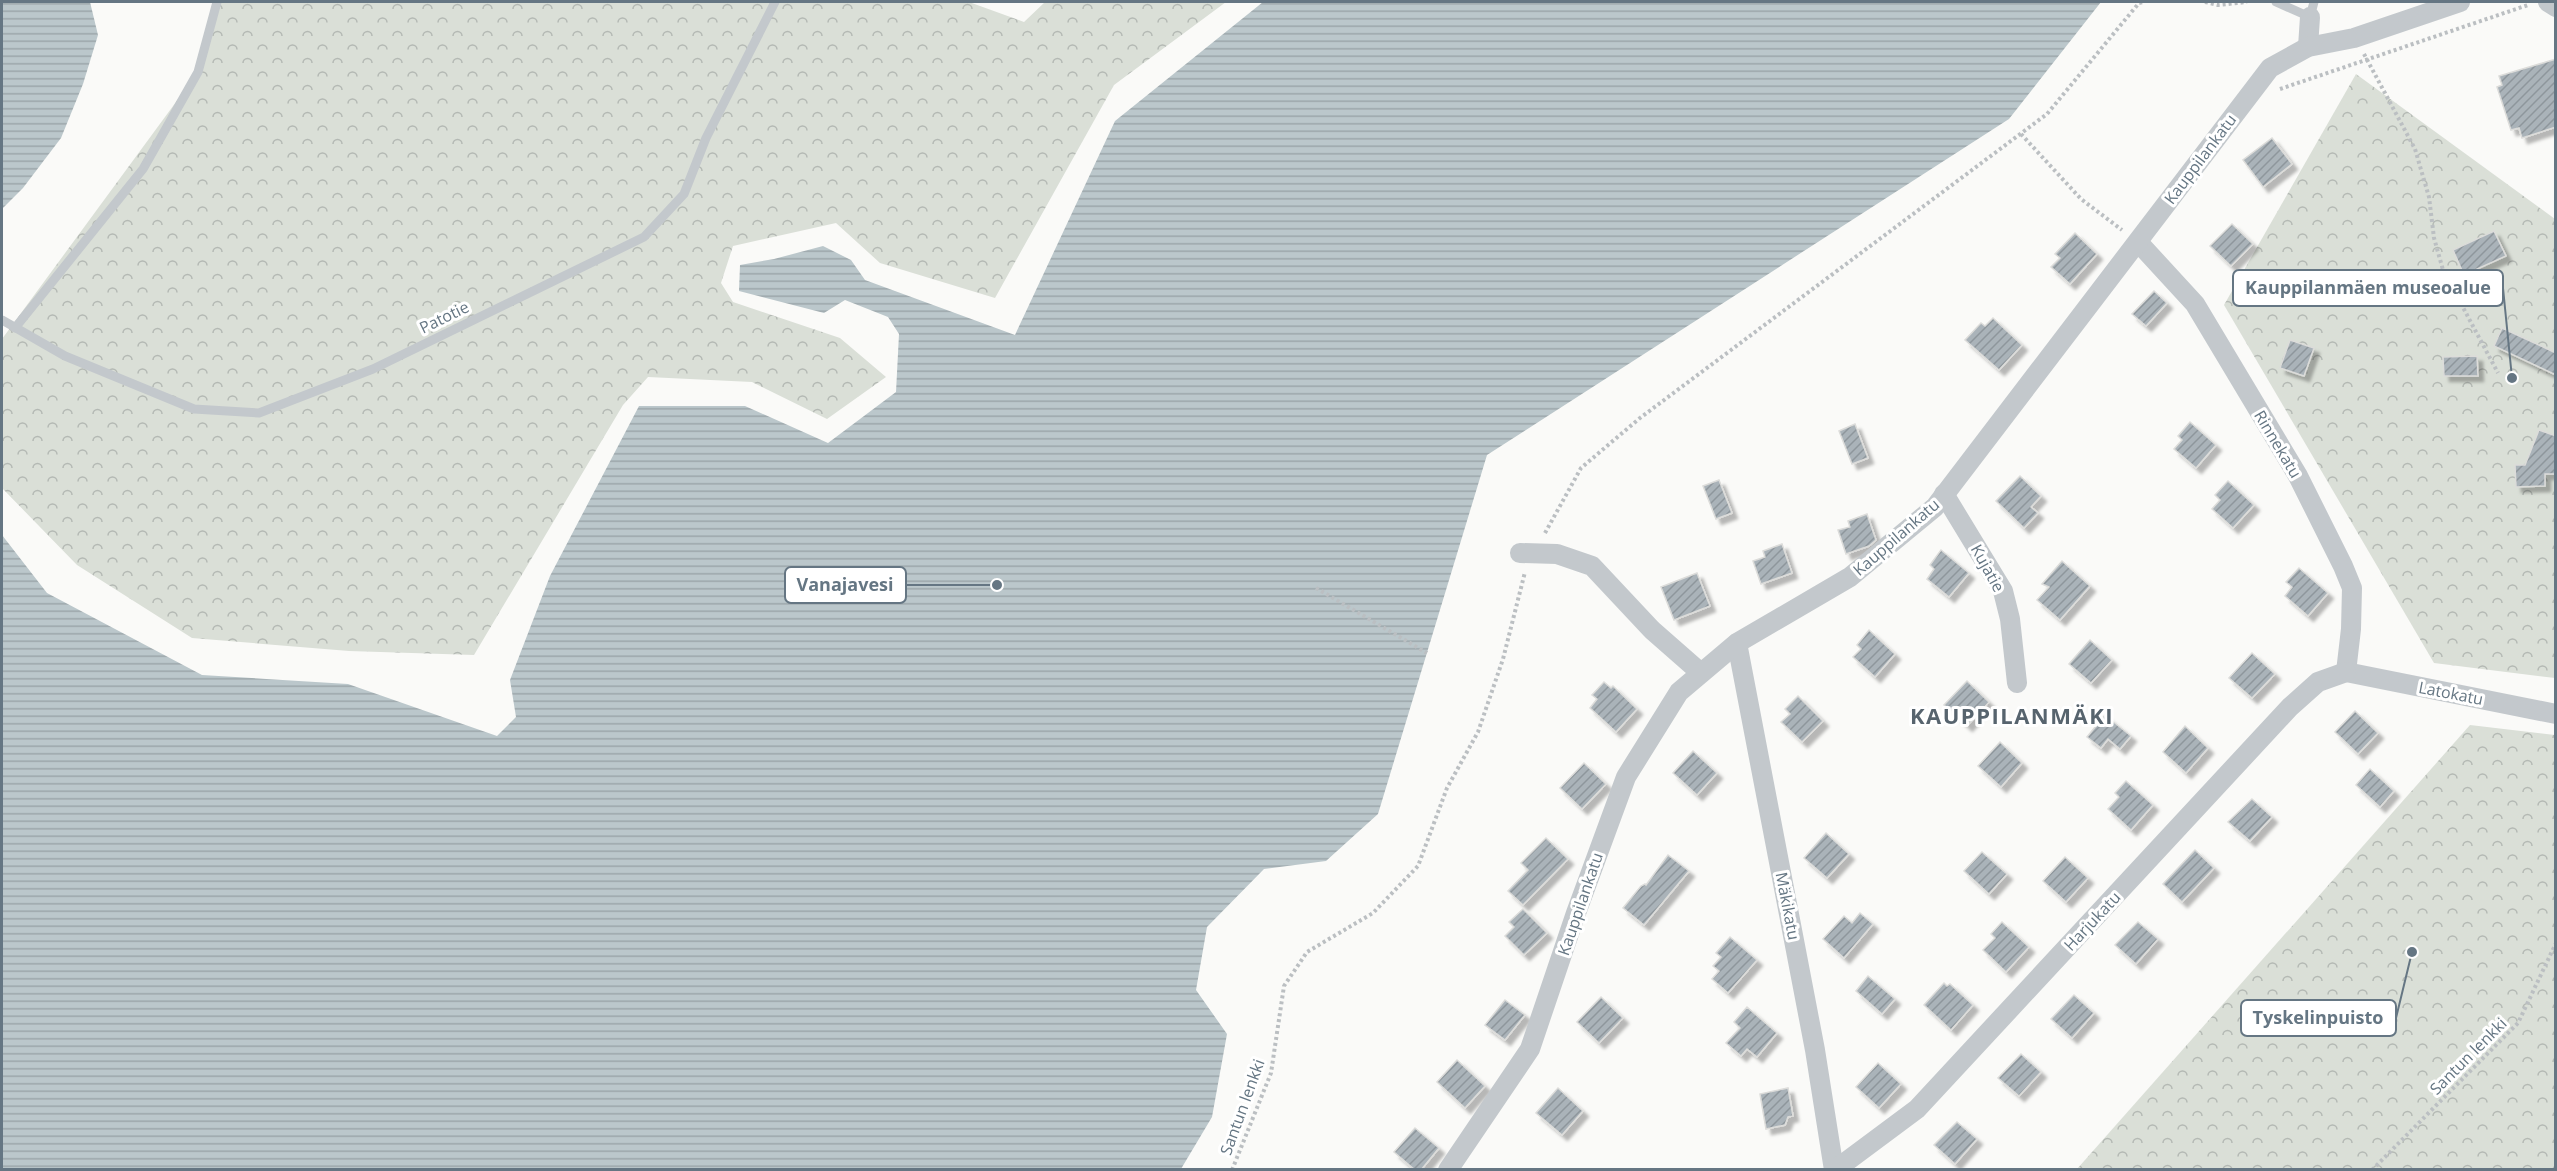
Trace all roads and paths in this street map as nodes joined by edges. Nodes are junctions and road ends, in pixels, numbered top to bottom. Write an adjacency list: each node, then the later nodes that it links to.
1 (217, 2): 19 (lane)
2 (775, 2): 19 (lane, Patotie)
3 (2144, 2): 16 (path)
4 (2205, 2): 5 (path)
5 (2247, 2)
6 (2276, 2): 11 (lane)
7 (2460, 2): 12 (street, Kauppilankatu)
8 (2537, 2): 14 (path)
9 (2548, 2): 10 (street)
10 (2556, 7)
11 (2312, 9): 13 (street)
12 (2355, 38): 13 (street, Kauppilankatu); 14 (path)
13 (2308, 47): 15 (street, Kauppilankatu)
14 (2368, 60): 15 (path); 20 (path)
15 (2250, 95): 17 (street, Kauppilankatu)
16 (2021, 134): 17 (path); 22 (path)
17 (2138, 242): 21 (street, Kauppilankatu); 26 (street, Rinnekatu)
18 (2, 320): 19 (lane, Patotie)
19 (15, 327)
20 (2498, 374)
21 (1944, 494): 24 (street, Kauppilankatu); 28 (street, Kujatie)
22 (1526, 553): 27 (street); 31 (path, Santun lenkki)
23 (1316, 588): 25 (path)
24 (1737, 643): 27 (street, Kauppilankatu); 33 (street, Mäkikatu)
25 (1427, 653)
26 (2346, 672): 29 (street, Latokatu); 33 (street, Harjukatu)
27 (1701, 673): 32 (street, Kauppilankatu)
28 (2017, 683)
29 (2556, 714)
30 (2556, 943): 34 (path, Santun lenkki)
31 (1232, 1170)
32 (1448, 1170)
33 (1835, 1170)
34 (2372, 1170)

